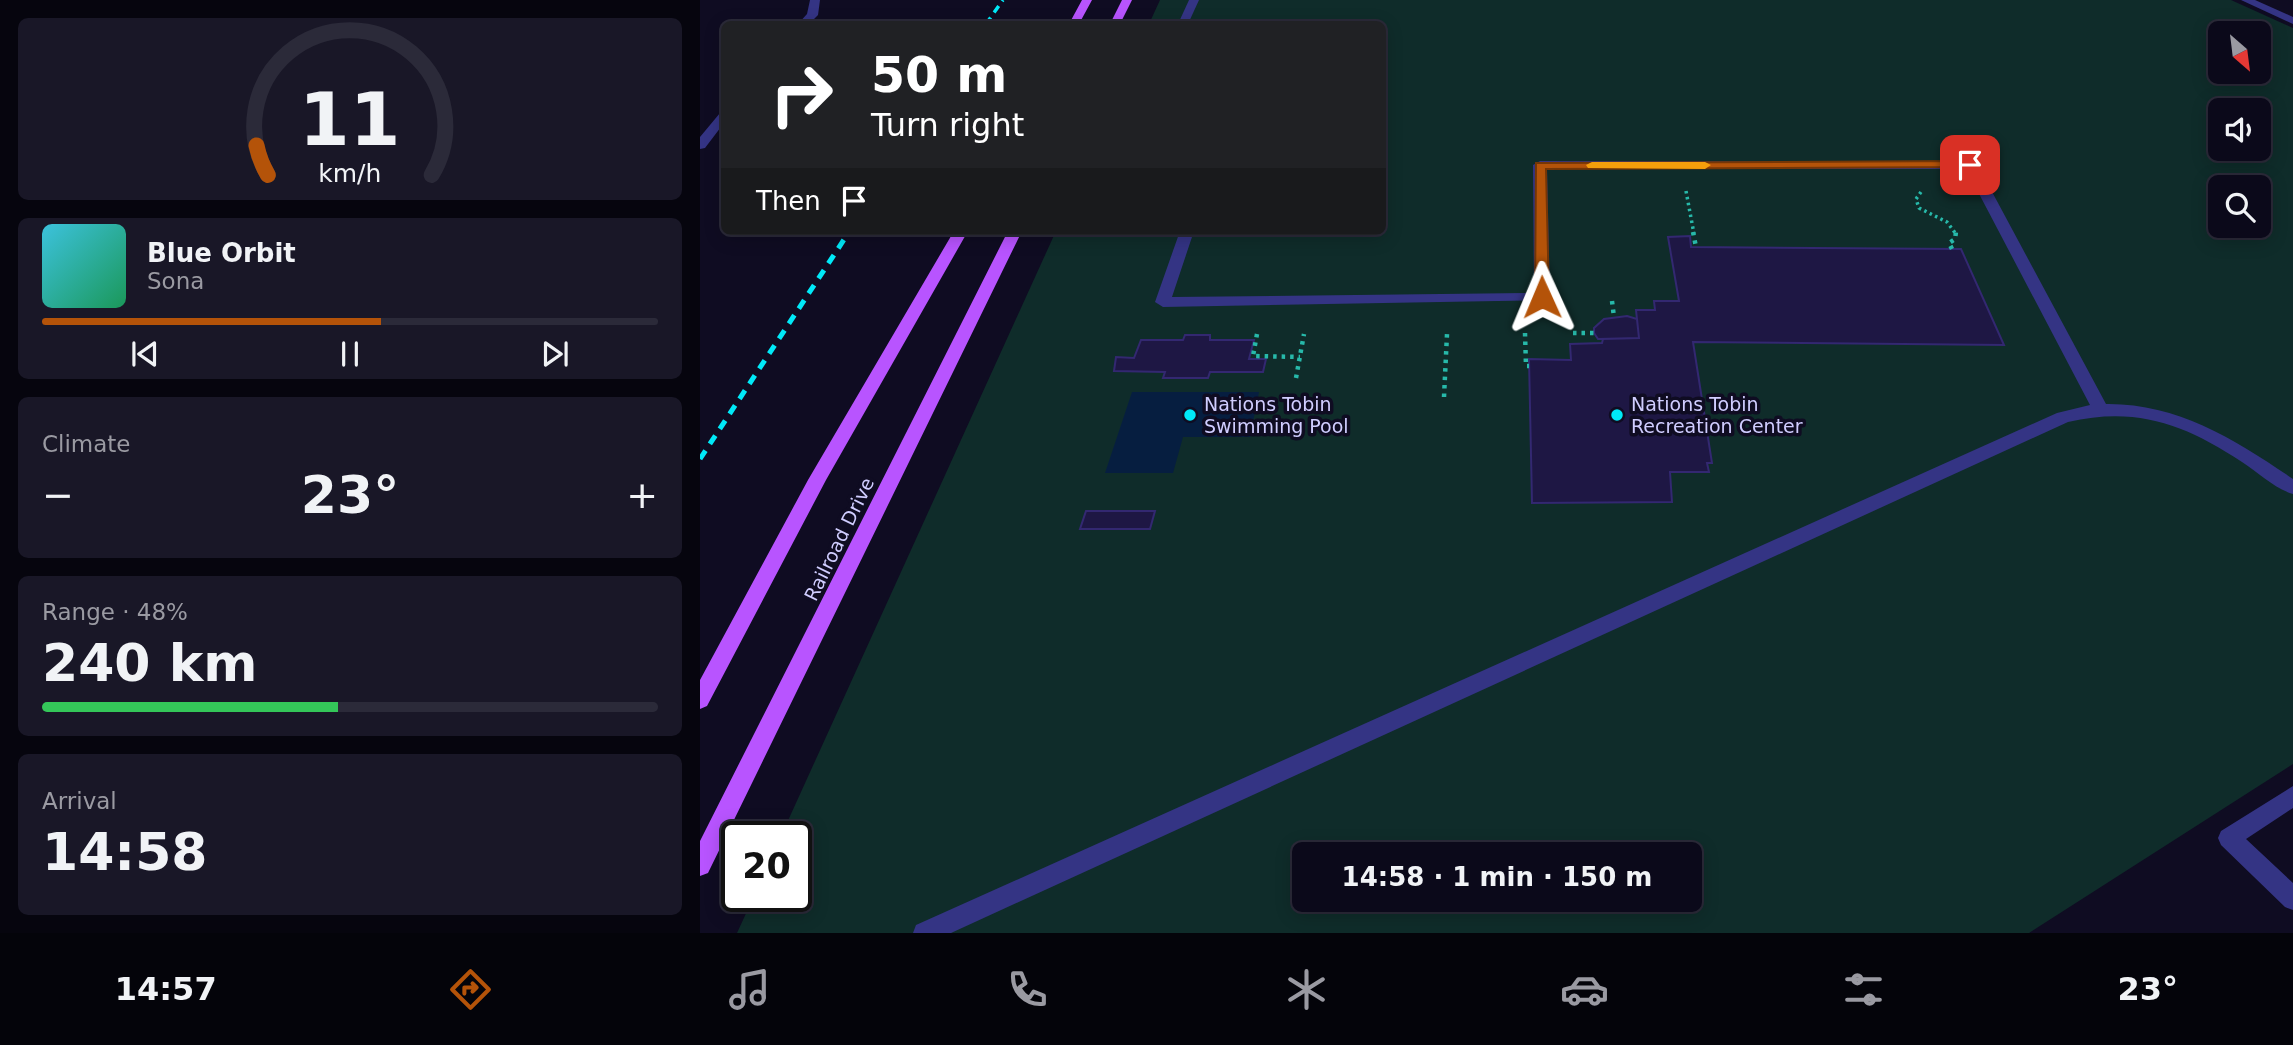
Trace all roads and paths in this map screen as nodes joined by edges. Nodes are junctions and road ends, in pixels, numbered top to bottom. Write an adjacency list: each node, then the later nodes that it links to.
1 (815, 0): 6 (street)
2 (1087, 0): 7 (main road)
3 (1127, 0): 8 (main road)
4 (1194, 0): 9 (street)
5 (2246, 0): 10 (street)
6 (806, 21)
7 (1076, 21)
8 (1116, 21)
9 (1184, 21)
10 (2293, 21)
11 (721, 120): 12 (street)
12 (700, 145)
13 (1686, 191): 18 (path)
14 (1921, 192): 19 (path)
15 (959, 235): 34 (main road)
16 (1013, 235): 36 (main road, Railroad Drive)
17 (1186, 235): 32 (street)
18 (1696, 247)
19 (1952, 249)
20 (1612, 301): 21 (path)
21 (1614, 317)
22 (1525, 333): 29 (path)
23 (1573, 333): 24 (path)
24 (1594, 333)
25 (1257, 334): 28 (path)
26 (1304, 334): 28 (path)
27 (1447, 334): 31 (path)
28 (1300, 357): 30 (path)
29 (1529, 366)
30 (1296, 378)
31 (1444, 397)
32 (2099, 407): 33 (street); 38 (street)
33 (2293, 488)
34 (700, 700)
35 (2293, 796): 37 (street)
36 (700, 865)
37 (2293, 899)
38 (925, 933)

